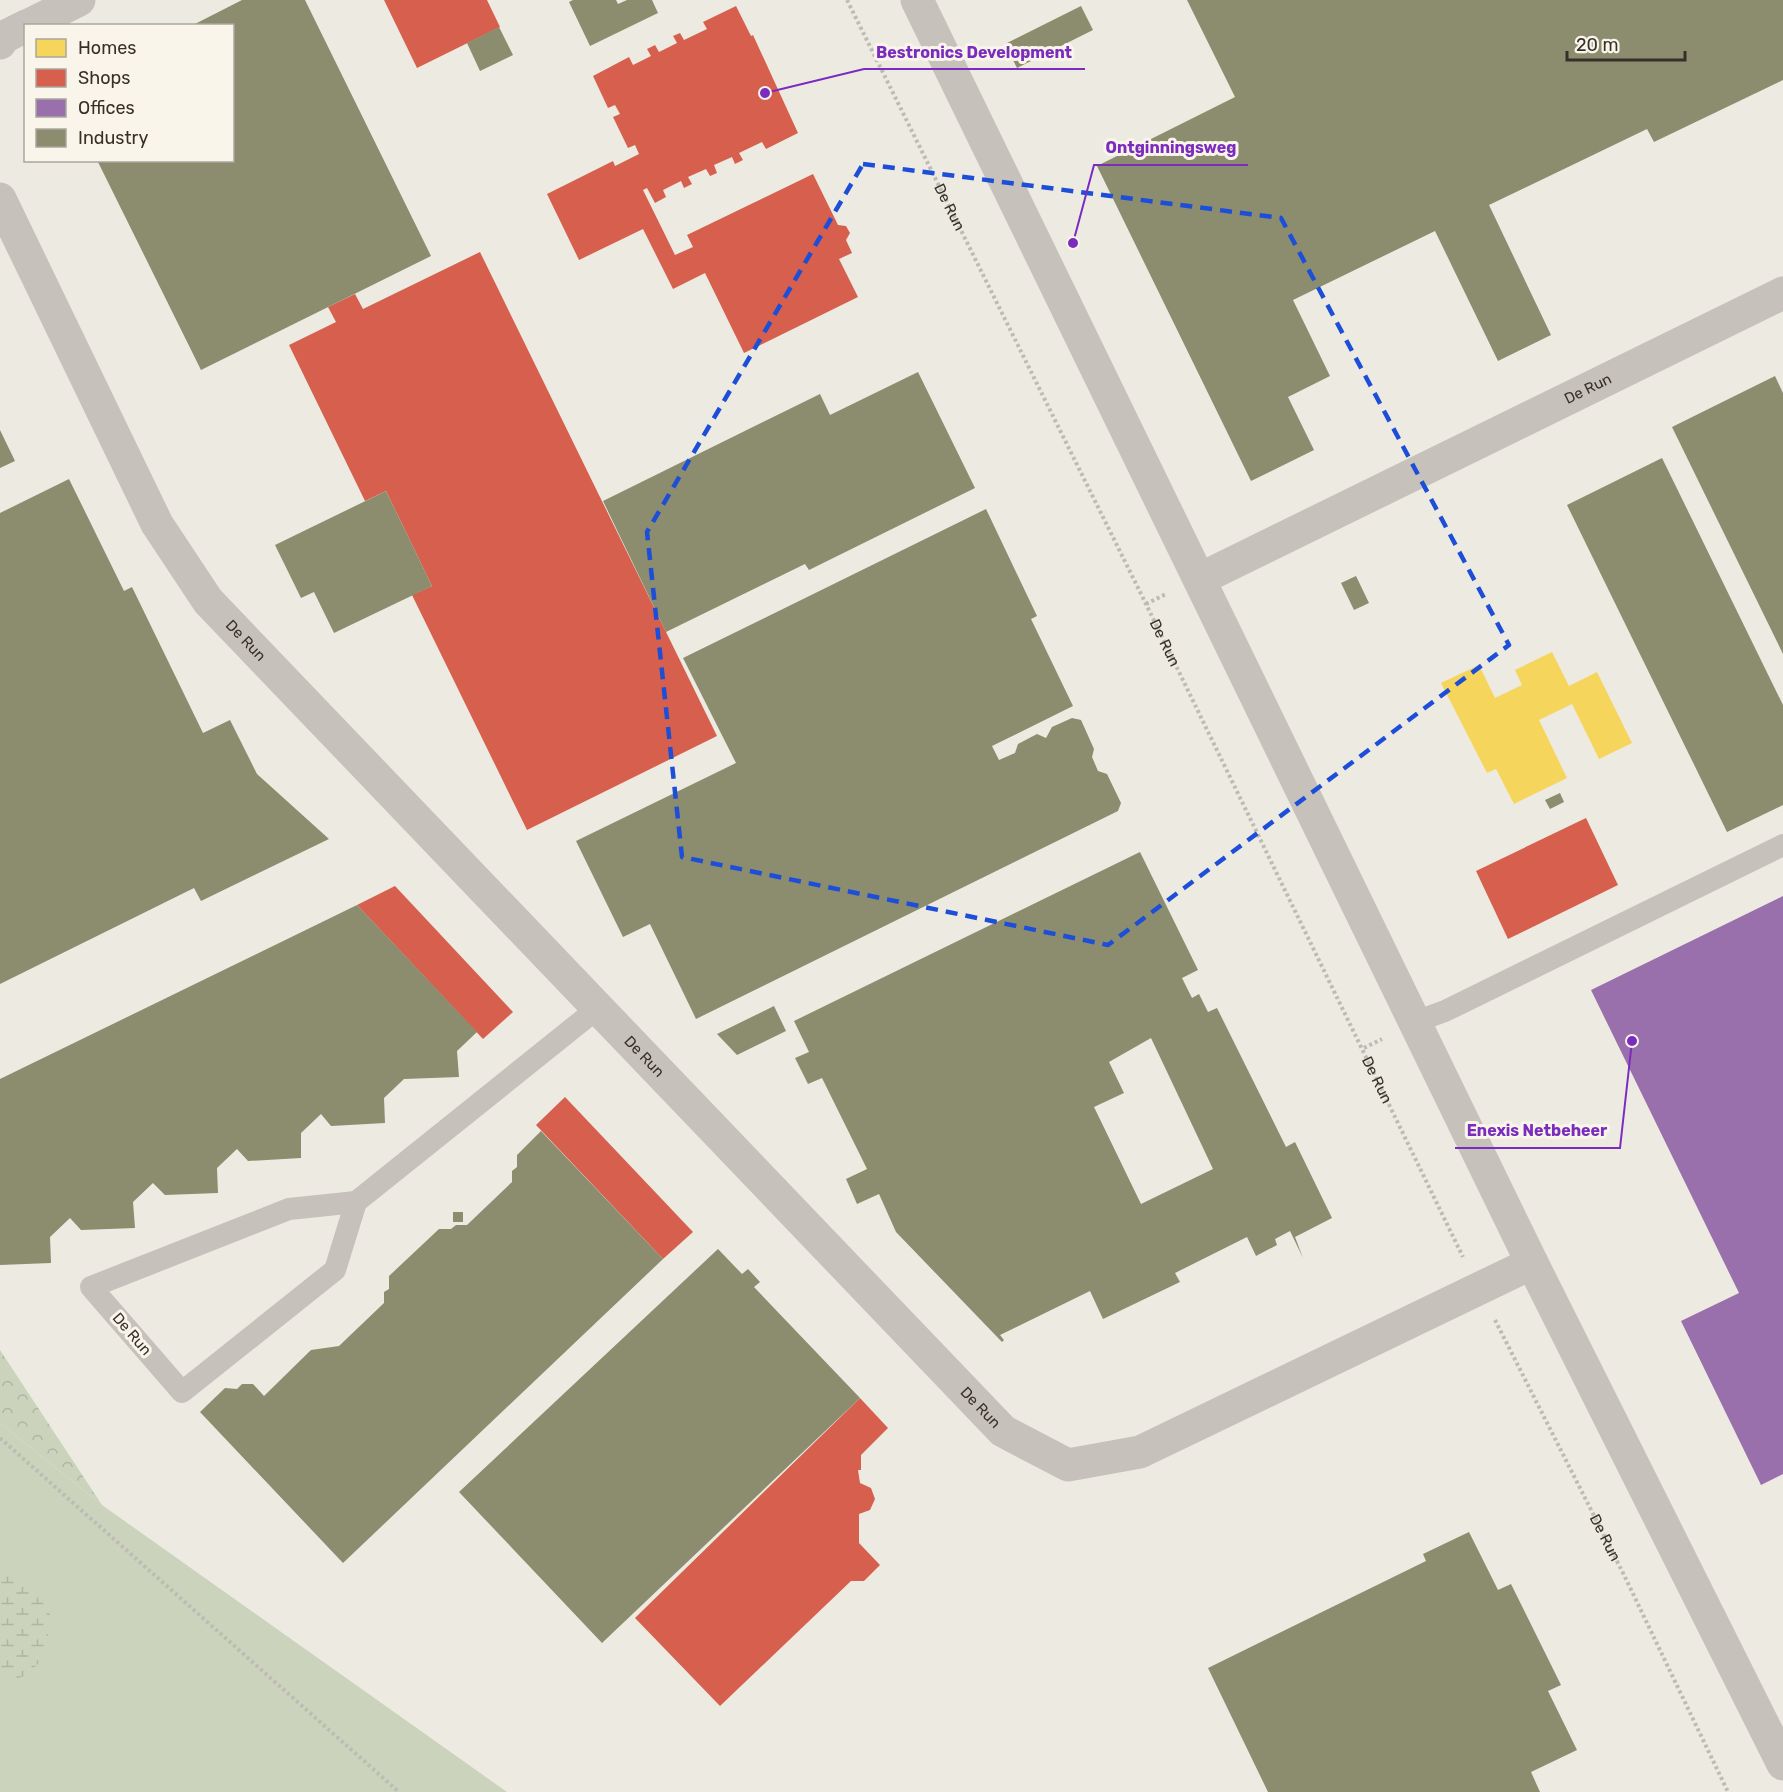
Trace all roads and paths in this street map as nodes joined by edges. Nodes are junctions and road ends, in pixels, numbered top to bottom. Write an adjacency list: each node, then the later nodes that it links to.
1 (79, 0): 4 (street)
2 (847, 0): 15 (path, De Run)
3 (917, 0): 9 (street)
4 (30, 24)
5 (24, 27): 6 (street)
6 (0, 43)
7 (0, 199): 11 (street, De Run)
8 (1783, 293): 9 (street, De Run)
9 (1200, 579): 12 (street)
10 (1783, 845): 12 (lane)
11 (598, 1008): 13 (lane); 15 (street, De Run)
12 (1415, 1022): 14 (street)
13 (356, 1202): 13 (lane, De Run)
14 (1532, 1263): 15 (street, De Run); 17 (street)
15 (1478, 1287): 19 (path, De Run)
16 (0, 1438): 18 (path)
17 (1783, 1764)
18 (399, 1792)
19 (1728, 1792)

